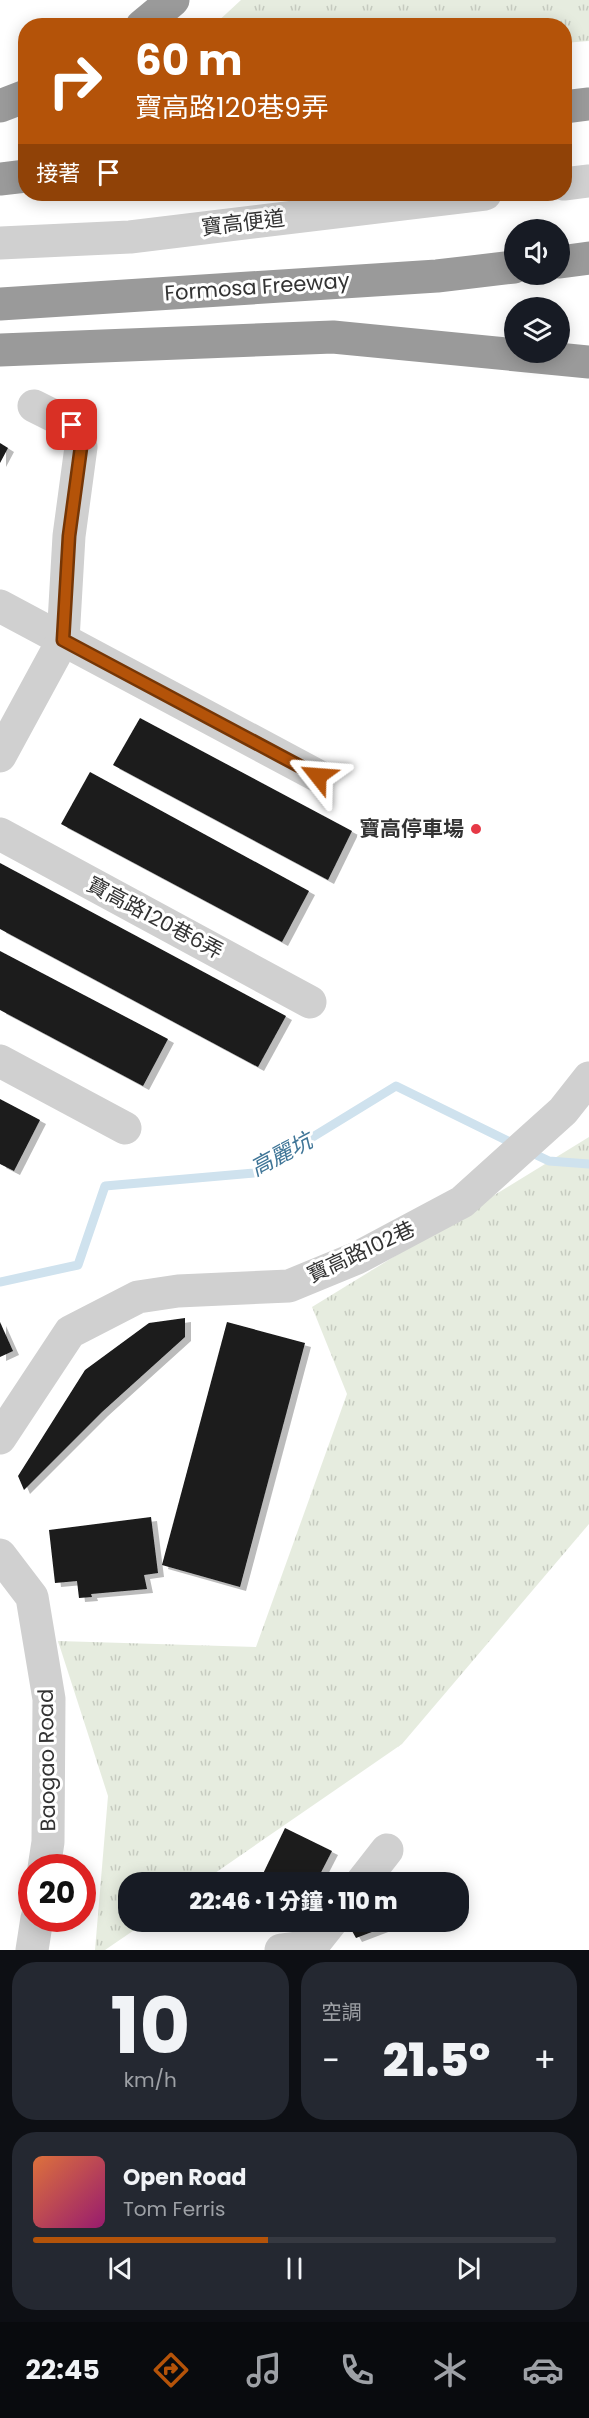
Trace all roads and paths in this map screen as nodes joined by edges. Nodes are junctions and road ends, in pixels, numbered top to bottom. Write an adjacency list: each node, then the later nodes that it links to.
1 (172, 0): 2 (highway)
2 (151, 18)
3 (18, 99): 5 (highway)
4 (589, 104): 6 (highway)
5 (0, 106)
6 (572, 106)
7 (18, 177): 8 (highway)
8 (0, 179)
9 (589, 181): 10 (street)
10 (572, 183)
11 (427, 201): 12 (street, 寶高便道)
12 (0, 243)
13 (589, 258): 14 (highway)
14 (570, 261)
15 (504, 268): 16 (highway, Formosa Freeway)
16 (0, 304)
17 (0, 350): 18 (highway)
18 (589, 362)
19 (34, 406): 21 (street)
20 (0, 606): 21 (street)
21 (63, 640): 22 (street); 23 (street)
22 (0, 756)
23 (318, 776)
24 (0, 834): 25 (street, 寶高路120巷6弄)
25 (310, 1002)
26 (0, 1061): 28 (street)
27 (589, 1078): 29 (street, 寶高路102巷)
28 (125, 1128)
29 (0, 1438)
30 (0, 1555): 32 (street, Baogao Road)
31 (387, 1851): 33 (street)
32 (46, 1854)
33 (370, 1872)
34 (34, 1932): 36 (street)
35 (323, 1932): 37 (street)
36 (32, 1950)
37 (281, 1950)

